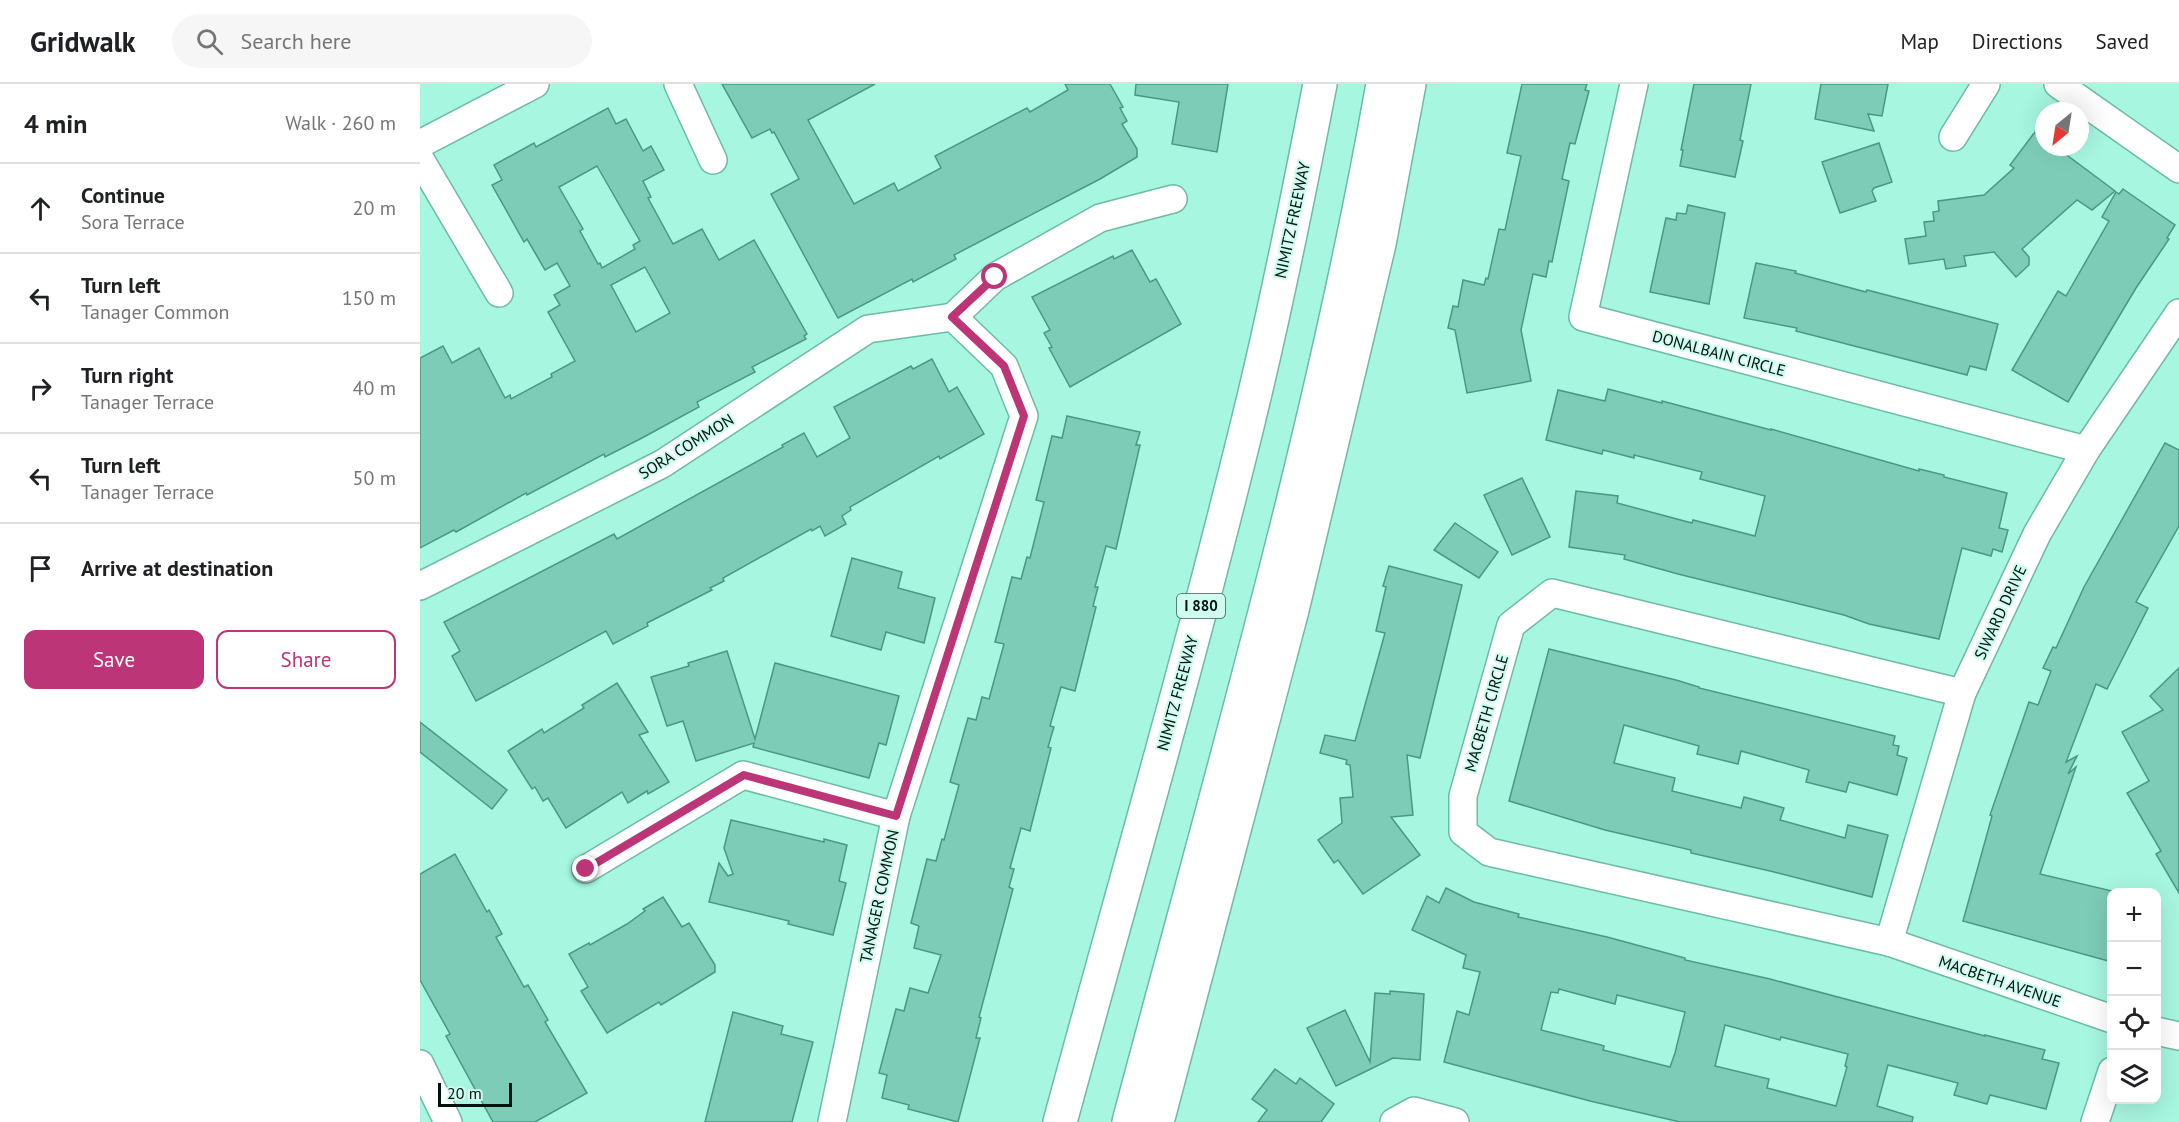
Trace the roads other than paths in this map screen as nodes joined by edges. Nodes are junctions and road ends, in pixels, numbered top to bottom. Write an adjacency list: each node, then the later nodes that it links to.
1 (535, 84): 10 (street)
2 (678, 84): 12 (street)
3 (1320, 84): 31 (highway, NIMITZ FREEWAY / I 880)
4 (1383, 84): 32 (highway)
5 (1409, 84): 33 (highway)
6 (1634, 84): 18 (street, DONALBAIN CIRCLE)
7 (1986, 84): 9 (street)
8 (2058, 84): 13 (street)
9 (1953, 137)
10 (420, 144)
11 (420, 159): 15 (street)
12 (713, 160)
13 (2179, 169)
14 (1173, 199): 17 (street)
15 (499, 293)
16 (2179, 313): 18 (street, SIWARD DRIVE)
17 (952, 317): 19 (street, SORA COMMON); 21 (street, TANAGER COMMON)
18 (2086, 450): 20 (street, SIWARD DRIVE)
19 (420, 586)
20 (1962, 693): 23 (street, SIWARD DRIVE); 23 (street, MACBETH CIRCLE)
21 (896, 816): 22 (street); 30 (street, TANAGER COMMON)
22 (586, 869)
23 (1889, 942): 24 (street, MACBETH AVENUE)
24 (2107, 1017)
25 (2161, 1032): 26 (street)
26 (2179, 1036)
27 (420, 1064): 29 (street)
28 (2107, 1086): 36 (street)
29 (448, 1122)
30 (832, 1122)
31 (1060, 1122)
32 (1129, 1122)
33 (1157, 1122)
34 (1394, 1122): 35 (street)
35 (1455, 1122)
36 (2095, 1122)

